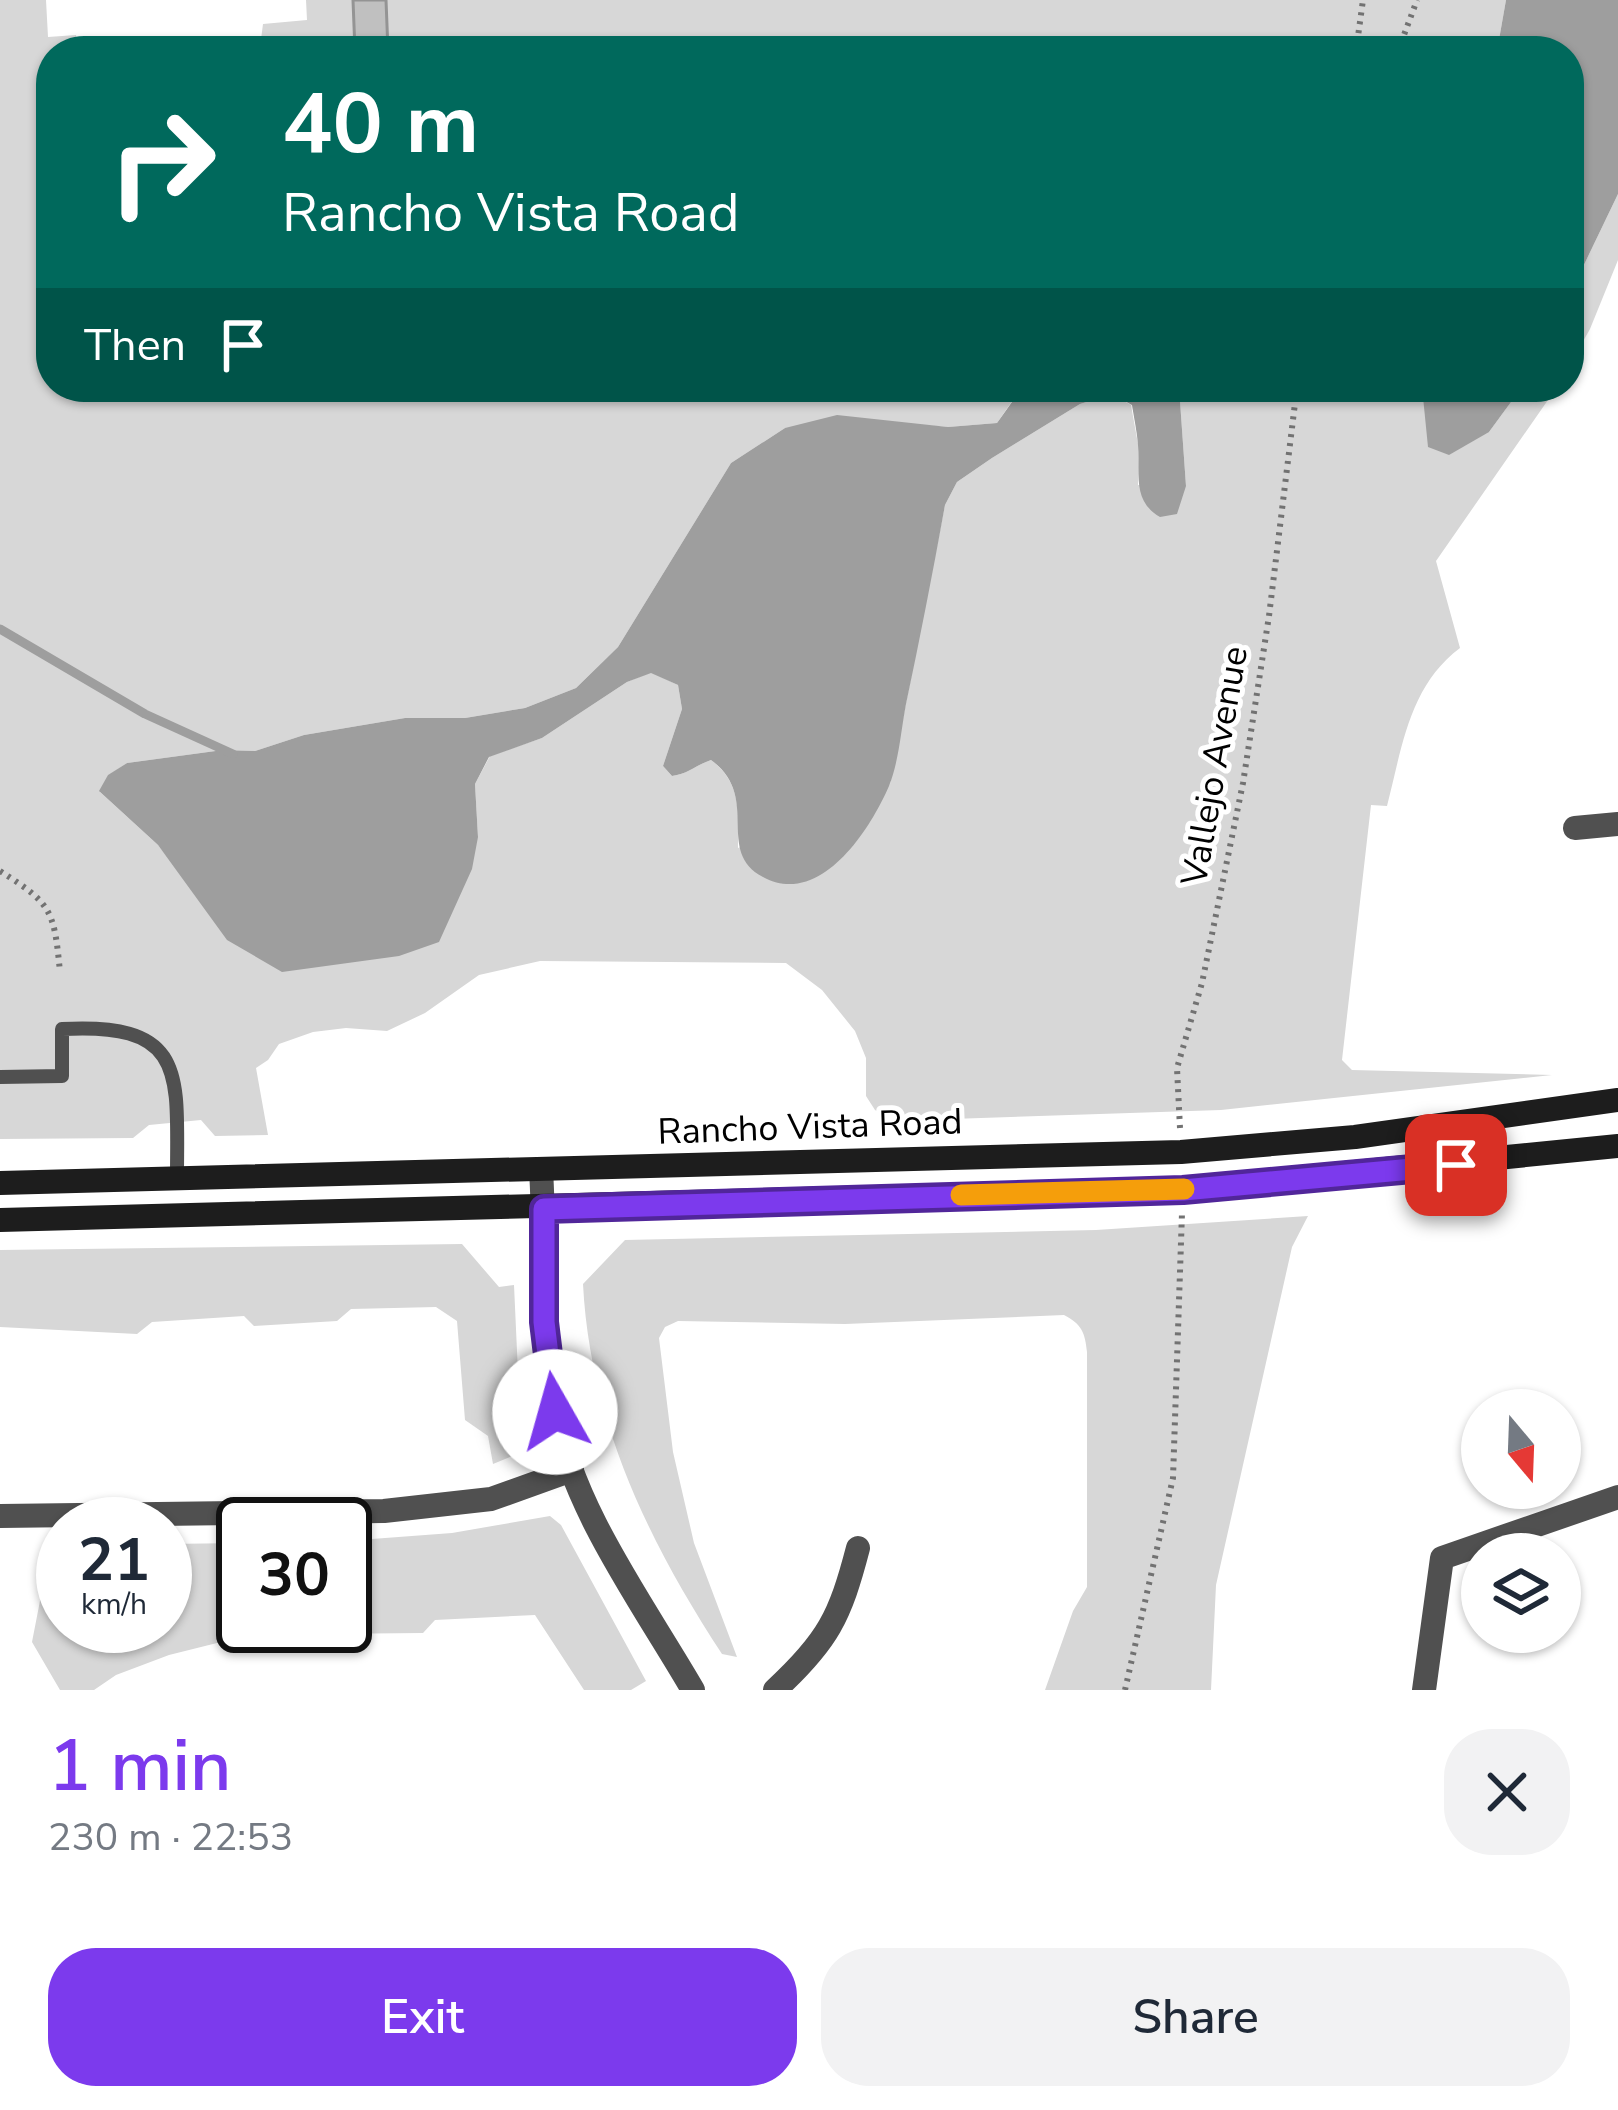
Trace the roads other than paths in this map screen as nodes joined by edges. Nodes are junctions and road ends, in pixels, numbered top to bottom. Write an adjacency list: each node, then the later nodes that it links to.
1 (1618, 824): 2 (street)
2 (1575, 828)
3 (0, 1077): 7 (lane)
4 (1618, 1100): 6 (main road, Rancho Vista Road)
5 (1618, 1146): 9 (main road, Rancho Vista Road)
6 (541, 1169): 7 (main road, Rancho Vista Road); 9 (street)
7 (177, 1178): 8 (main road, Rancho Vista Road)
8 (0, 1183)
9 (544, 1209): 10 (main road, Rancho Vista Road); 11 (street)
10 (0, 1220)
11 (572, 1470): 13 (street); 15 (street)
12 (1618, 1497): 17 (street)
13 (0, 1516)
14 (858, 1548): 16 (street)
15 (692, 1690)
16 (775, 1690)
17 (1424, 1690)

